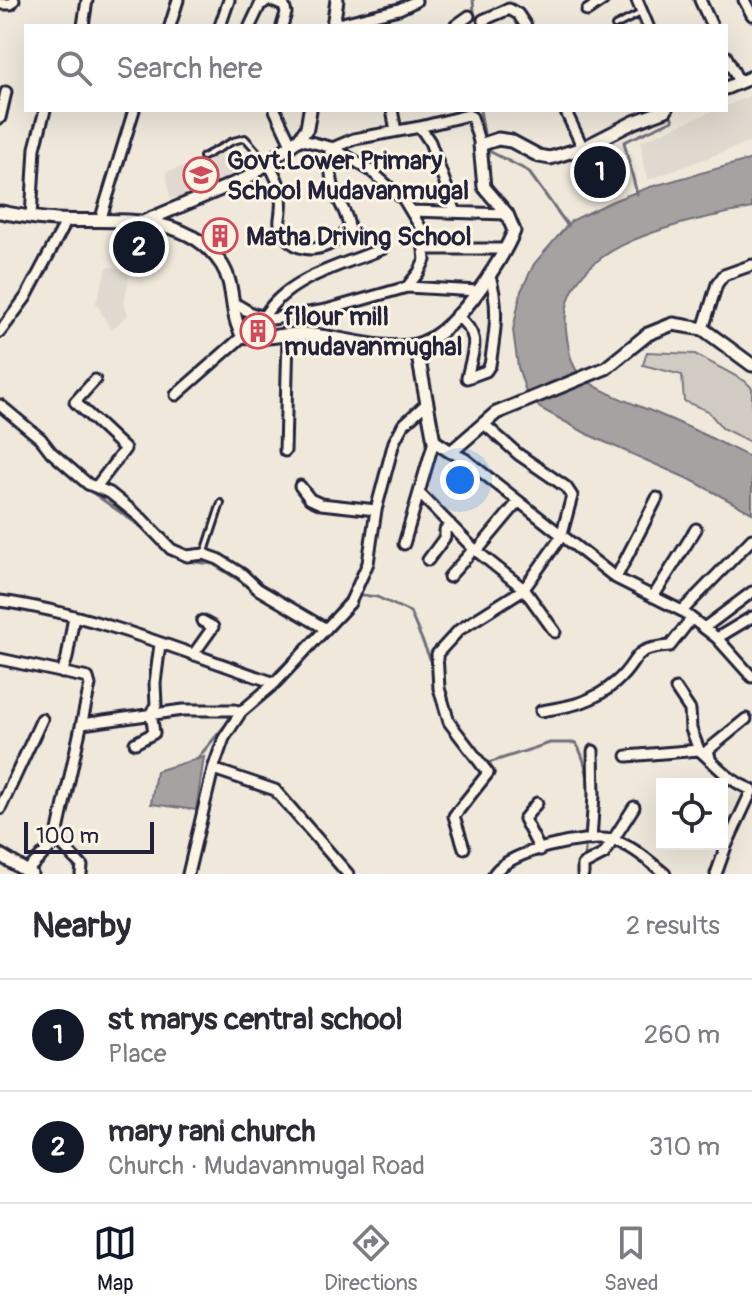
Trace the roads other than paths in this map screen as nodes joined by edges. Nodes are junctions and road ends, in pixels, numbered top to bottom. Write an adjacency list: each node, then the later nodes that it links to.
1 (14, 0): 12 (street)
2 (87, 0): 20 (street)
3 (178, 0): 21 (street)
4 (229, 0): 22 (street)
5 (270, 0): 23 (street); 24 (street)
6 (337, 0): 25 (street)
7 (603, 0): 14 (street)
8 (637, 0): 15 (street)
9 (700, 0): 32 (street)
10 (744, 0): 17 (street)
11 (416, 1): 16 (street)
12 (0, 4)
13 (507, 4): 19 (street); 29 (street)
14 (587, 11)
15 (642, 13): 30 (lane); 31 (street)
16 (378, 14): 26 (street); 27 (street)
17 (752, 15)
18 (469, 16): 28 (street)
19 (483, 20)
20 (83, 24)
21 (171, 24)
22 (221, 24)
23 (251, 24)
24 (283, 24)
25 (334, 24)
26 (341, 24)
27 (381, 24)
28 (458, 24)
29 (525, 24)
30 (619, 24)
31 (647, 24)
32 (711, 24)
33 (728, 60): 35 (street)
34 (752, 77): 35 (street)
35 (739, 82): 36 (street)
36 (728, 87)
37 (6, 92): 45 (street)
38 (44, 112): 58 (street)
39 (133, 112): 60 (street)
40 (276, 112): 48 (street)
41 (310, 112): 48 (street)
42 (392, 112): 47 (street)
43 (566, 112): 51 (street)
44 (661, 112): 51 (street)
45 (0, 118)
46 (420, 127): 47 (street); 49 (street); 54 (street)
47 (396, 131): 50 (street)
48 (295, 142): 50 (street); 53 (street)
49 (480, 145): 51 (street); 57 (street)
50 (332, 147): 53 (street); 55 (street)
51 (583, 148)
52 (203, 157): 53 (lane)
53 (266, 161): 61 (street)
54 (455, 210): 55 (street); 57 (street)
55 (412, 211): 63 (street)
56 (0, 212): 58 (street)
57 (507, 214): 64 (street)
58 (31, 217): 59 (street)
59 (67, 220): 60 (street); 73 (street)
60 (100, 221): 61 (street)
61 (145, 221): 69 (street)
62 (384, 248): 71 (street)
63 (425, 249): 64 (street); 67 (street)
64 (505, 249): 66 (street)
65 (752, 265): 72 (street)
66 (489, 274): 68 (street); 70 (street)
67 (407, 287): 68 (street); 71 (street)
68 (478, 291): 70 (street)
69 (234, 303): 71 (street); 75 (street)
70 (456, 315): 76 (street)
71 (263, 318)
72 (703, 329): 77 (street); 82 (street)
73 (0, 332)
74 (288, 335): 75 (street); 76 (street); 84 (street)
75 (243, 336): 79 (street)
76 (416, 345): 80 (street)
77 (752, 365)
78 (95, 380): 87 (street)
79 (176, 395)
80 (426, 404): 83 (street); 92 (street)
81 (0, 405): 87 (street)
82 (484, 424): 85 (street); 95 (street)
83 (434, 441): 85 (street); 88 (street)
84 (285, 451)
85 (451, 452): 90 (street)
86 (300, 486): 92 (street)
87 (96, 487): 99 (street)
88 (419, 493): 93 (street); 97 (street)
89 (657, 498): 102 (street)
90 (518, 502): 95 (street); 98 (street)
91 (221, 503): 99 (lane)
92 (376, 510): 113 (street)
93 (450, 524): 98 (street); 100 (street)
94 (696, 529): 105 (street)
95 (561, 537): 102 (street); 103 (street)
96 (752, 539): 107 (street)
97 (404, 544)
98 (476, 550): 101 (street); 103 (street)
99 (204, 554): 113 (street)
100 (428, 560)
101 (449, 577)
102 (616, 578): 105 (street)
103 (524, 589): 114 (street); 142 (street)
104 (752, 592): 112 (street)
105 (653, 597): 107 (street)
106 (0, 601): 108 (street)
107 (682, 611): 110 (street)
108 (74, 616): 116 (street); 119 (street)
109 (752, 617): 115 (street)
110 (691, 619): 112 (street); 123 (street)
111 (202, 621): 117 (street)
112 (704, 628): 115 (street)
113 (326, 629): 121 (street)
114 (555, 632)
115 (717, 638): 120 (street)
116 (160, 644): 117 (street); 125 (street)
117 (193, 655): 121 (street)
118 (0, 659): 119 (street)
119 (62, 673): 128 (street)
120 (752, 677)
121 (275, 683): 124 (street)
122 (676, 689): 130 (street)
123 (541, 711)
124 (241, 712): 125 (street); 134 (street)
125 (151, 713): 128 (street); 129 (street)
126 (42, 719): 138 (street)
127 (746, 719): 133 (street)
128 (82, 724): 139 (street)
129 (135, 743)
130 (699, 750): 132 (street); 133 (street)
131 (593, 751): 140 (street)
132 (627, 756)
133 (712, 761): 135 (street)
134 (213, 769): 146 (street); 148 (street)
135 (752, 790): 152 (street)
136 (537, 803): 143 (street)
137 (634, 807): 141 (street)
138 (0, 809)
139 (57, 840): 145 (street); 147 (street)
140 (591, 840): 141 (street); 143 (street)
141 (614, 841): 150 (street); 151 (street)
142 (464, 848)
143 (540, 850): 149 (street)
144 (0, 855): 145 (street)
145 (29, 872)
146 (190, 873)
147 (81, 874)
148 (348, 874)
149 (494, 874)
150 (583, 874)
151 (665, 874)
152 (716, 874)

